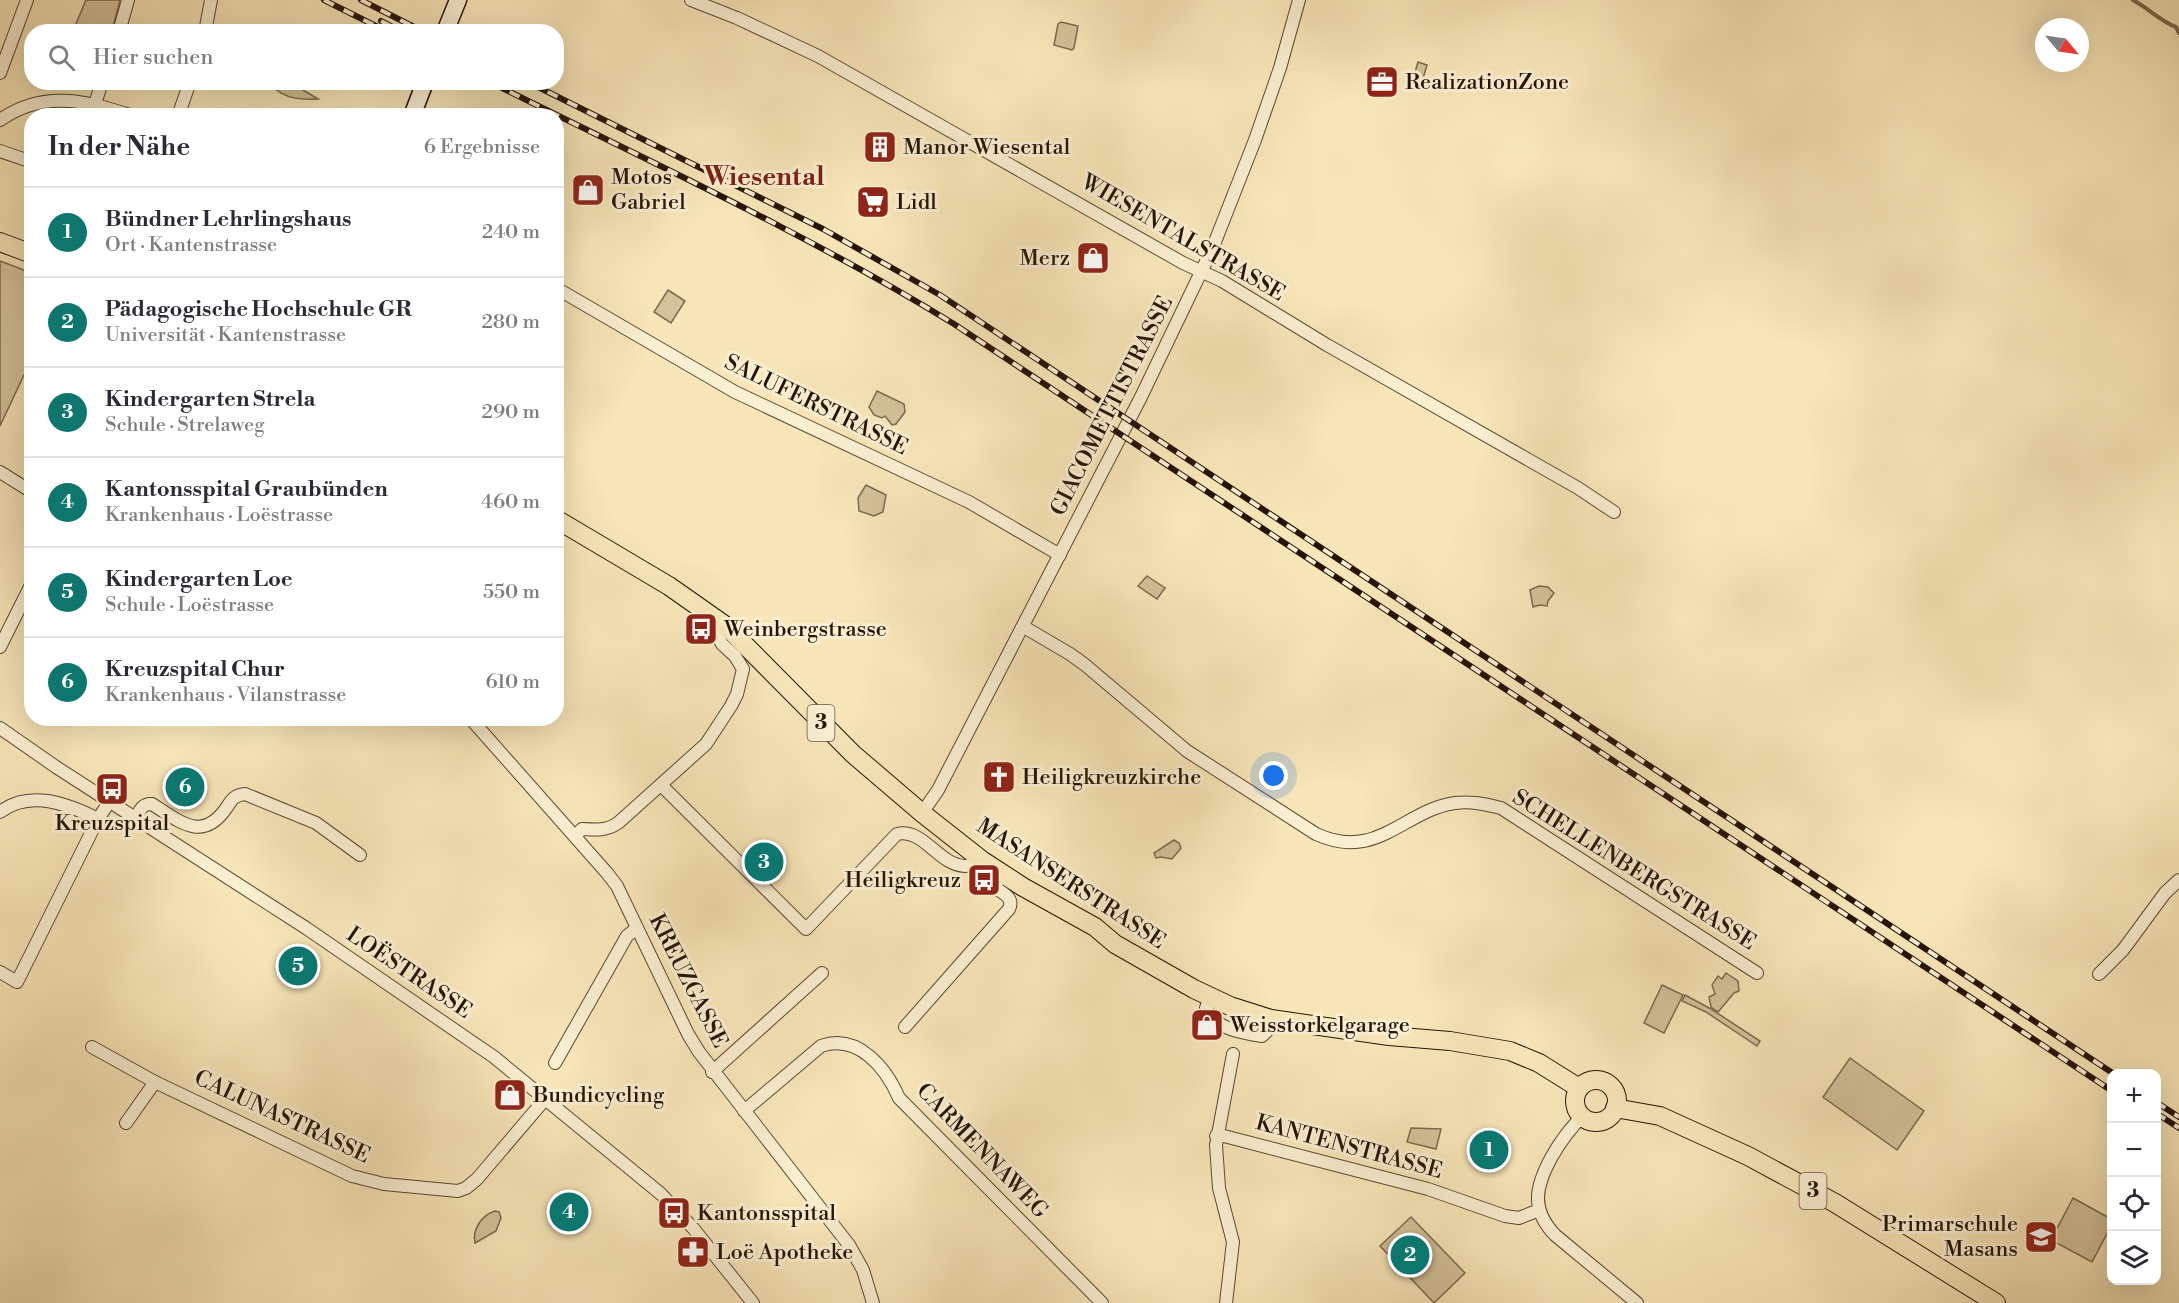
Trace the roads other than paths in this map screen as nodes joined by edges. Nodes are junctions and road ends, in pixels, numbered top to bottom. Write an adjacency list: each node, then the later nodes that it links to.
1 (27, 0): 10 (street)
2 (128, 0): 7 (street)
3 (211, 0): 8 (street)
4 (458, 0): 9 (main road)
5 (691, 0): 23 (street, WIESENTALSTRASSE)
6 (1299, 0): 23 (street, GIACOMETTISTRASSE)
7 (121, 24)
8 (206, 24)
9 (448, 24)
10 (0, 73)
11 (99, 90): 14 (street)
12 (187, 90): 16 (street)
13 (422, 90): 17 (main road)
14 (95, 104): 15 (street); 18 (street)
15 (108, 108)
16 (181, 108)
17 (415, 108)
18 (0, 120)
19 (0, 151): 20 (street)
20 (24, 159)
21 (0, 242): 22 (main road)
22 (24, 251)
23 (1202, 271): 27 (street, WIESENTALSTRASSE); 29 (street, GIACOMETTISTRASSE)
24 (564, 293): 29 (street, SALUFERSTRASSE)
25 (0, 472): 26 (street)
26 (24, 487)
27 (1614, 512)
28 (564, 524): 31 (main road, MASANSERSTRASSE / 3)
29 (1060, 555): 32 (street, GIACOMETTISTRASSE)
30 (24, 599): 33 (street)
31 (726, 626): 36 (street); 39 (main road, MASANSERSTRASSE / 3)
32 (1024, 627): 39 (street, GIACOMETTISTRASSE); 49 (street, SCHELLENBERGSTRASSE)
33 (0, 647)
34 (477, 726): 42 (street, KREUZGASSE)
35 (0, 728): 37 (street, LOËSTRASSE)
36 (662, 784): 42 (street); 44 (street)
37 (110, 801): 40 (street, LOËSTRASSE); 41 (street)
38 (0, 812): 41 (street)
39 (922, 813): 44 (main road, MASANSERSTRASSE / 3)
40 (136, 817): 43 (street); 58 (street, LOËSTRASSE)
41 (98, 819): 47 (street)
42 (575, 836): 46 (street, KREUZGASSE)
43 (360, 855)
44 (990, 866): 51 (street); 57 (main road, MASANSERSTRASSE / 3)
45 (2179, 880): 50 (street)
46 (637, 928): 54 (street); 55 (street, KREUZGASSE)
47 (0, 972)
48 (822, 973): 55 (street)
49 (1757, 973)
50 (2099, 974)
51 (905, 1027)
52 (92, 1047): 56 (street, CALUNASTRASSE)
53 (1233, 1054): 63 (street)
54 (555, 1063)
55 (712, 1072): 60 (street, KREUZGASSE)
56 (155, 1082): 58 (street, CALUNASTRASSE); 62 (street)
57 (1580, 1088): 59 (main road); 61 (main road)
58 (546, 1098): 65 (street, LOËSTRASSE)
59 (1616, 1108): 61 (main road); 70 (main road, 3)
60 (744, 1111): 66 (street, KREUZGASSE); 67 (street, CARMENNAWEG)
61 (1583, 1116): 64 (street)
62 (126, 1123)
63 (1216, 1136): 64 (street, KANTENSTRASSE); 68 (street)
64 (1539, 1210): 69 (street)
65 (753, 1303)
66 (873, 1303)
67 (1102, 1303)
68 (1226, 1303)
69 (1637, 1303)
70 (1996, 1303)

